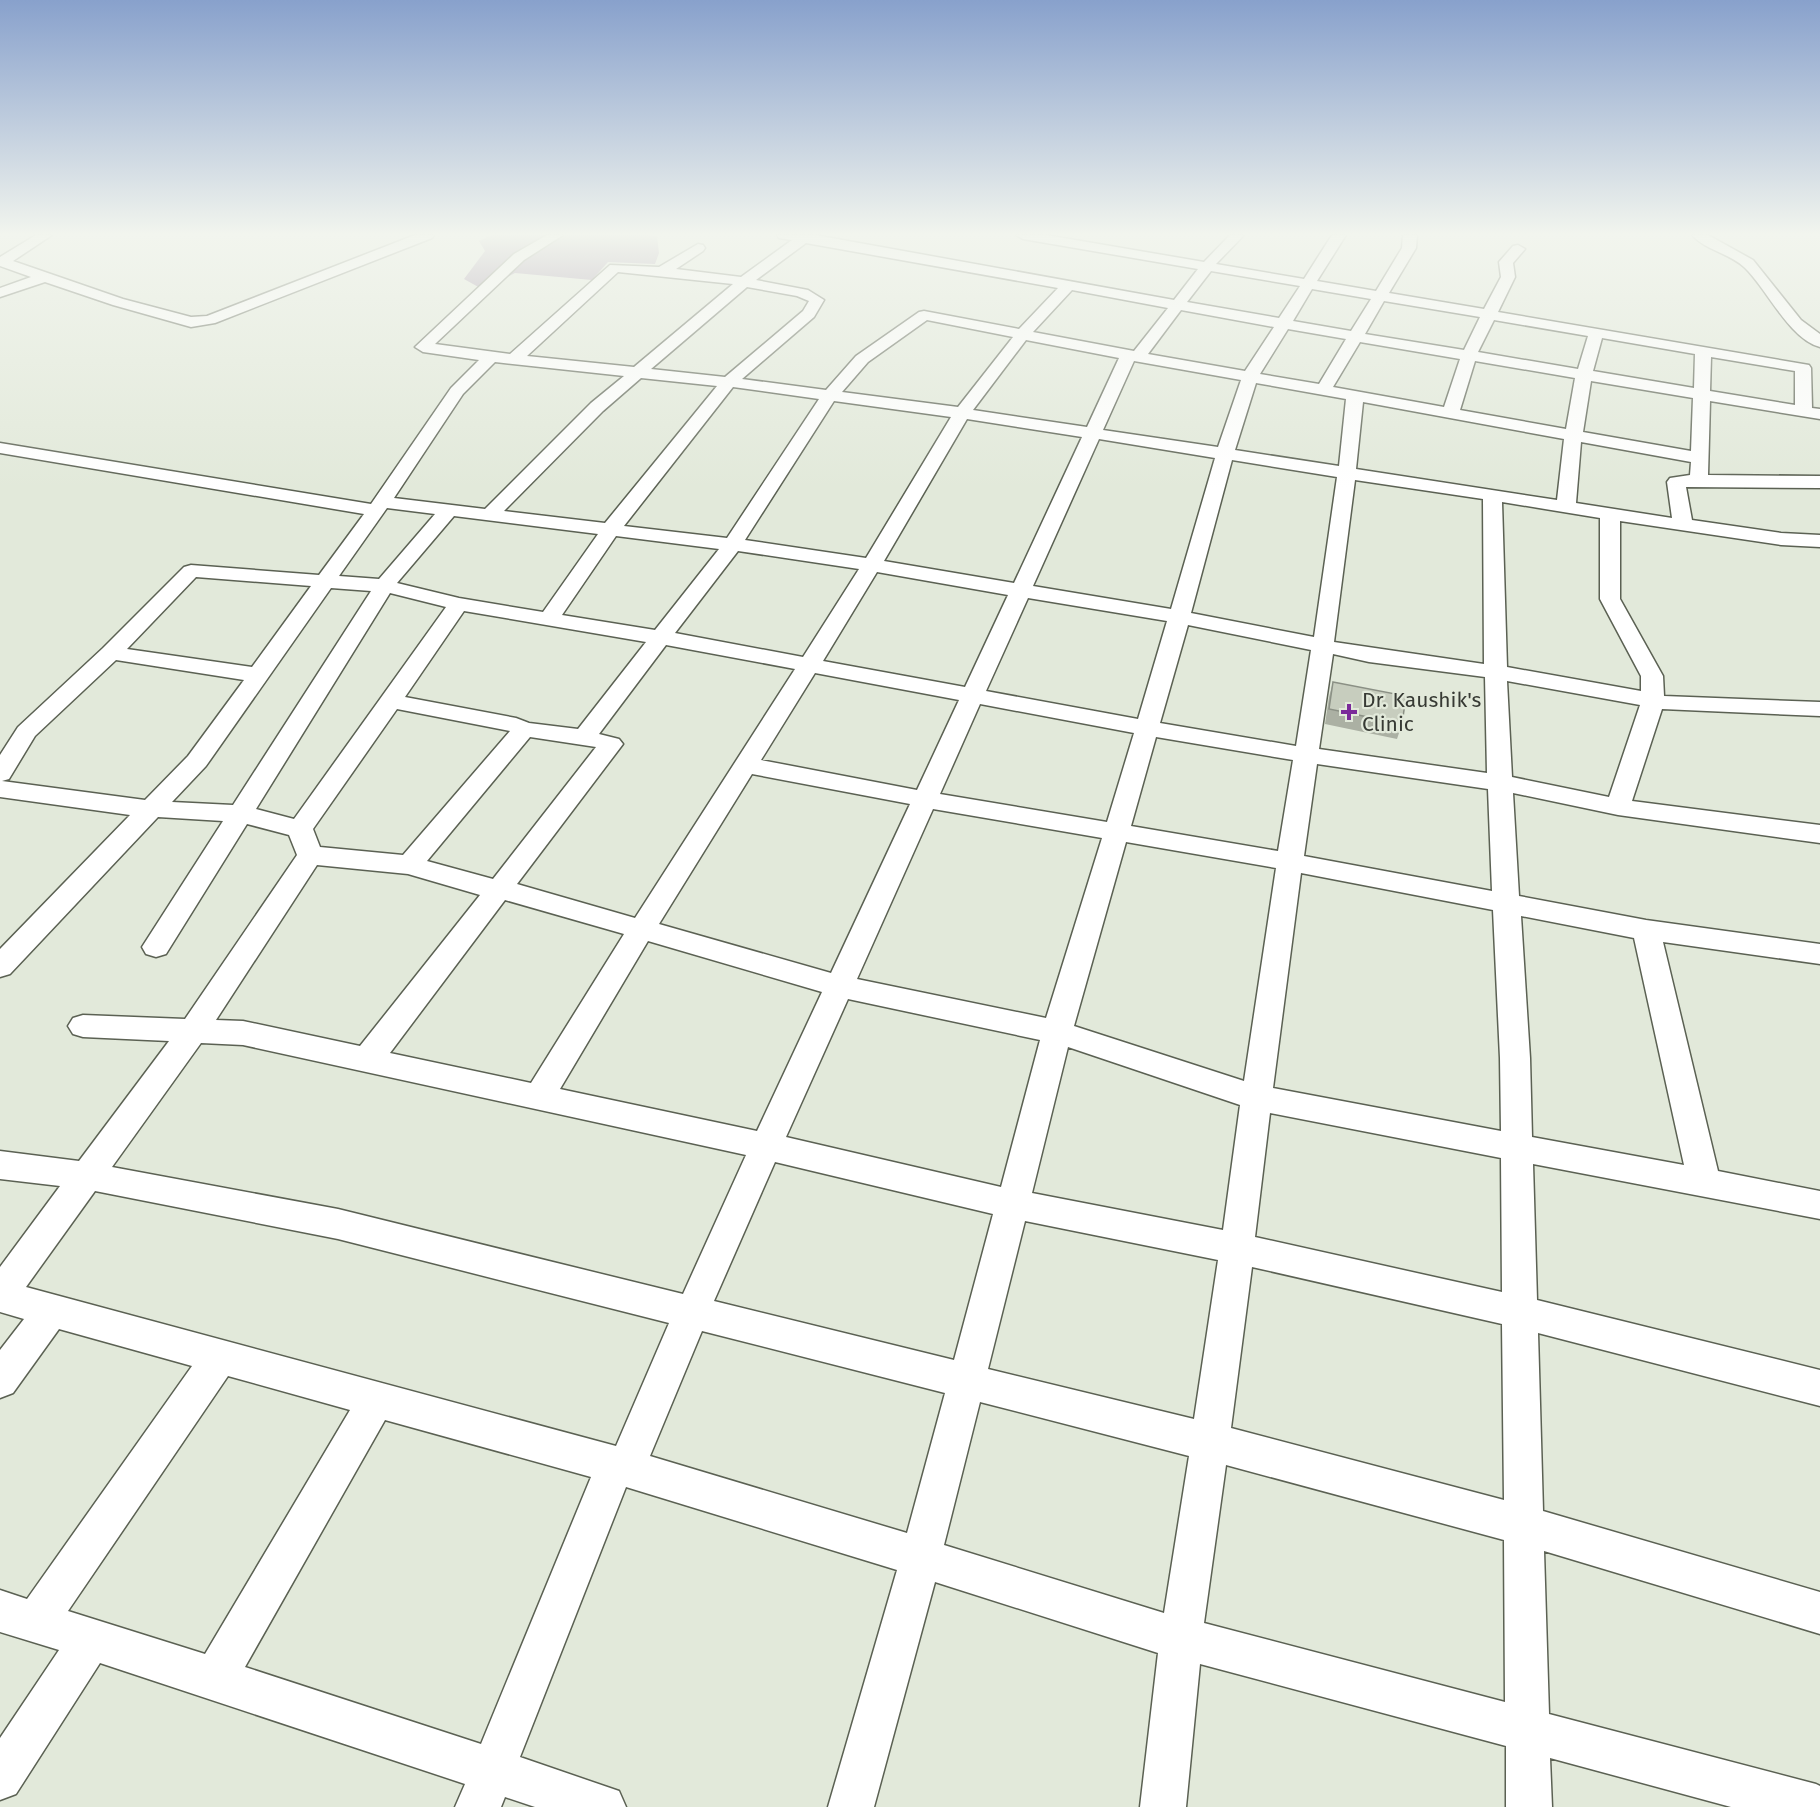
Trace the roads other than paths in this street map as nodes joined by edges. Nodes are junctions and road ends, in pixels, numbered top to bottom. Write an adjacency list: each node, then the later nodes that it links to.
1 (181, 319): 2 (street)
2 (212, 319)
3 (452, 319): 25 (street)
4 (558, 319): 26 (street)
5 (699, 319): 29 (street)
6 (803, 319): 32 (street)
7 (918, 319): 34 (street)
8 (947, 319): 18 (street)
9 (1037, 319): 18 (street)
10 (1164, 319): 23 (street)
11 (1261, 319): 17 (street)
12 (1285, 319): 17 (street)
13 (1366, 319): 20 (street)
14 (1487, 319): 24 (street)
15 (1513, 319): 19 (street)
16 (1793, 319): 21 (street)
17 (1283, 323): 20 (street); 30 (street)
18 (1023, 334): 23 (street); 39 (street)
19 (1596, 334): 22 (street); 31 (street)
20 (1356, 336): 24 (street); 33 (street)
21 (1820, 342)
22 (1703, 352): 27 (street); 36 (street)
23 (1133, 355): 30 (street); 41 (street)
24 (1469, 356): 31 (street); 37 (street)
25 (491, 357): 26 (street); 50 (street)
26 (514, 359): 29 (street)
27 (1803, 368): 28 (street); 38 (street)
28 (1820, 370)
29 (636, 372): 32 (street); 54 (street)
30 (1251, 375): 33 (street); 44 (street)
31 (1582, 375): 36 (street); 42 (street)
32 (729, 382): 34 (street); 56 (street)
33 (1324, 389): 35 (street)
34 (830, 395): 39 (street); 58 (street)
35 (1355, 395): 37 (street); 46 (street)
36 (1702, 395): 38 (street); 45 (street)
37 (1450, 412): 42 (street)
38 (1804, 412): 40 (street)
39 (962, 413): 41 (street); 59 (street)
40 (1820, 414)
41 (1093, 433): 44 (street); 62 (street)
42 (1572, 435): 45 (street); 51 (street)
43 (0, 448): 50 (street)
44 (1225, 453): 46 (street); 64 (street)
45 (1700, 458): 47 (street)
46 (1345, 472): 49 (street); 67 (street)
47 (1699, 480): 48 (street); 55 (street)
48 (1820, 482)
49 (1492, 494): 51 (street); 70 (street)
50 (379, 506): 52 (street); 60 (street)
51 (1566, 506): 53 (street)
52 (448, 511): 54 (street); 61 (street)
53 (1610, 513): 55 (street); 73 (street)
54 (488, 516): 56 (street)
55 (1683, 525): 57 (street)
56 (611, 529): 58 (street); 65 (street)
57 (1820, 541)
58 (733, 544): 59 (street); 66 (street)
59 (872, 565): 62 (street); 69 (street)
60 (325, 581): 61 (street); 68 (street); 71 (street)
61 (385, 586): 63 (street); 87 (street)
62 (1021, 589): 64 (street); 72 (street)
63 (459, 604): 65 (street); 74 (street)
64 (1179, 617): 67 (street); 76 (street)
65 (548, 619): 66 (street)
66 (662, 638): 69 (street); 78 (street)
67 (1324, 646): 70 (street); 79 (street)
68 (111, 653): 71 (street); 81 (street)
69 (809, 664): 72 (street); 80 (street)
70 (1496, 672): 73 (street); 82 (street)
71 (258, 675): 86 (street)
72 (971, 695): 76 (street); 84 (street)
73 (1653, 700): 75 (street); 85 (street)
74 (390, 701): 77 (street); 88 (street)
75 (1820, 709)
76 (1148, 728): 79 (street); 89 (street)
77 (524, 729): 78 (street); 93 (street)
78 (584, 736): 94 (street)
79 (1307, 755): 82 (street); 92 (street)
80 (746, 765): 84 (street); 96 (street)
81 (0, 774)
82 (1501, 783): 85 (street); 95 (street)
83 (0, 789): 86 (street)
84 (924, 799): 89 (street); 101 (street)
85 (1618, 807): 90 (street)
86 (151, 809): 87 (street); 100 (street)
87 (242, 814): 88 (street); 98 (street)
88 (300, 830): 91 (street)
89 (1117, 832): 92 (street); 104 (street)
90 (1820, 834)
91 (310, 855): 93 (street); 103 (street)
92 (1290, 862): 95 (street); 107 (street)
93 (409, 866): 94 (street)
94 (500, 889): 96 (street); 105 (street)
95 (1507, 904): 97 (street); 109 (street)
96 (642, 929): 101 (street); 106 (street)
97 (1646, 930): 99 (street); 112 (street)
98 (156, 947)
99 (1820, 954)
100 (0, 967)
101 (839, 986): 104 (street); 108 (street)
102 (82, 1026): 103 (street)
103 (193, 1031): 105 (street); 111 (street)
104 (1057, 1032): 107 (street); 113 (street)
105 (367, 1060): 106 (street)
106 (539, 1097): 108 (street)
107 (1257, 1098): 109 (street); 115 (street)
108 (766, 1146): 113 (street); 118 (street)
109 (1516, 1148): 112 (street); 119 (street)
110 (0, 1166): 111 (street)
111 (87, 1176): 116 (street); 118 (street)
112 (1704, 1183): 114 (street)
113 (1013, 1204): 115 (street); 122 (street)
114 (1820, 1205)
115 (1237, 1248): 119 (street); 125 (street)
116 (0, 1295): 117 (street)
117 (52, 1310): 120 (street); 121 (street)
118 (692, 1312): 122 (street); 126 (street)
119 (1520, 1312): 123 (street); 127 (street)
120 (220, 1356): 124 (street); 130 (street)
121 (0, 1380)
122 (966, 1383): 125 (street); 128 (street)
123 (1820, 1388)
124 (377, 1399): 126 (street); 133 (street)
125 (1210, 1442): 127 (street); 131 (street)
126 (621, 1466): 128 (street); 136 (street)
127 (1523, 1525): 129 (street); 134 (street)
128 (921, 1557): 131 (street); 138 (street)
129 (1820, 1613)
130 (18, 1616): 132 (street)
131 (1181, 1638): 134 (street); 139 (street)
132 (91, 1639): 133 (street); 135 (street)
133 (214, 1679): 136 (street)
134 (1526, 1730): 140 (street); 141 (street)
135 (0, 1778)
136 (485, 1789): 137 (street)
137 (603, 1807)
138 (850, 1807)
139 (1163, 1807)
140 (1529, 1807)
141 (1816, 1807)

